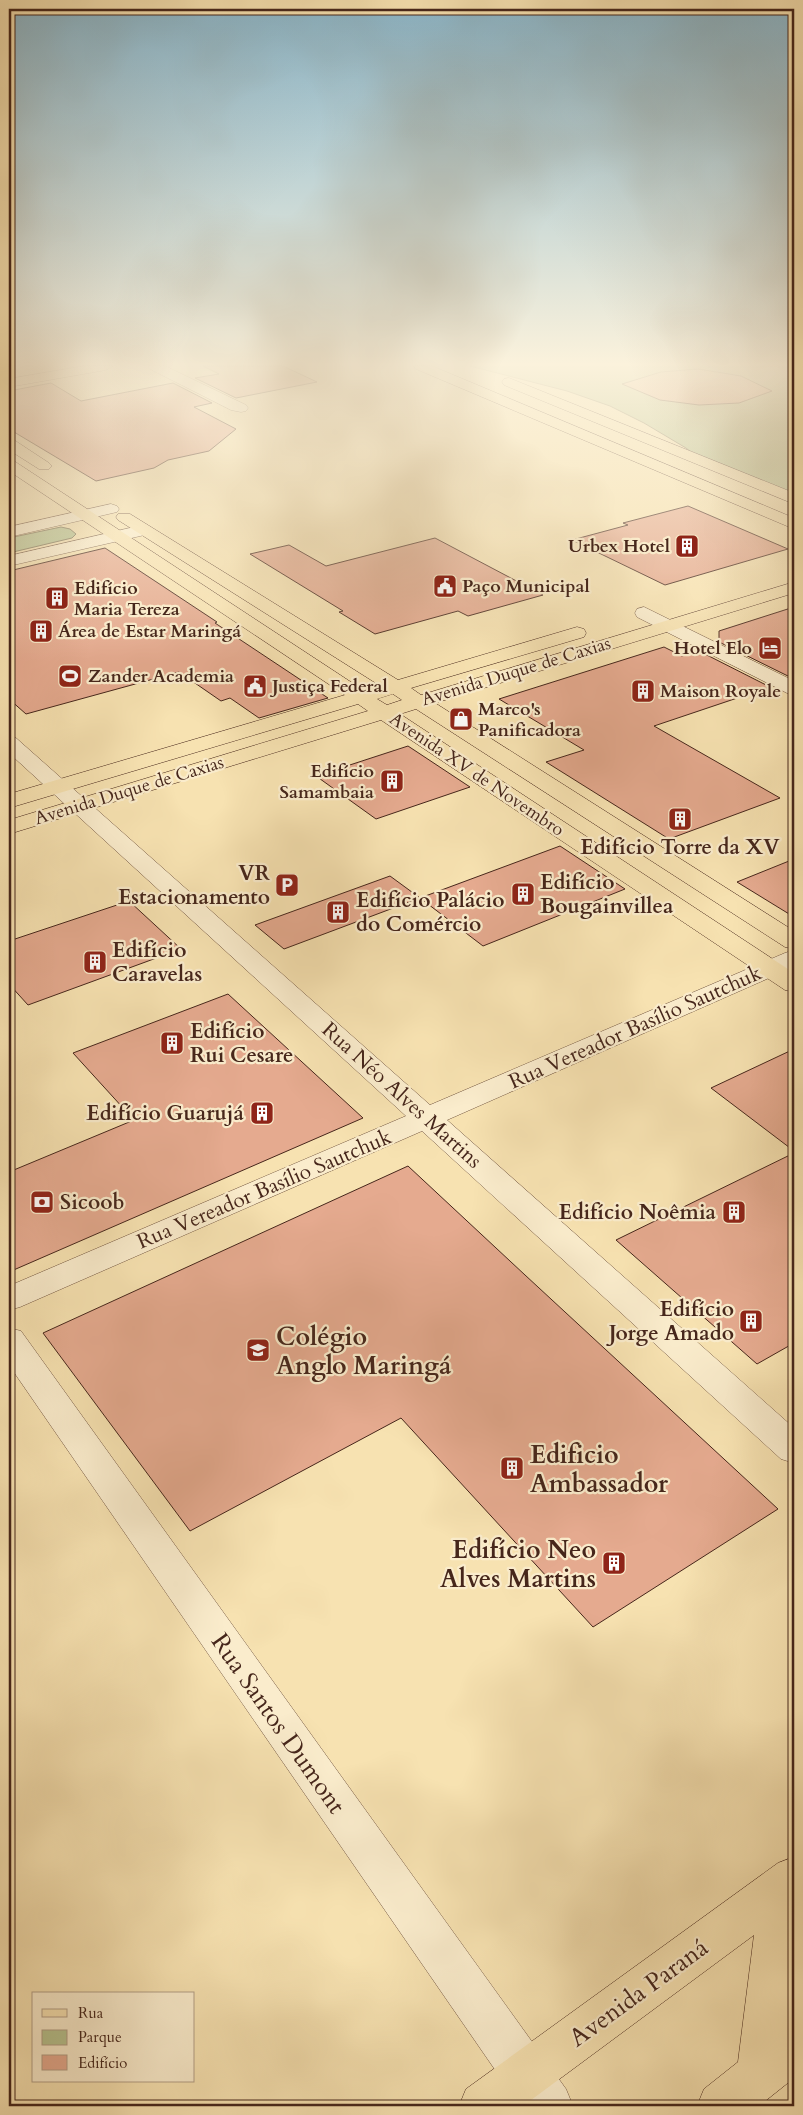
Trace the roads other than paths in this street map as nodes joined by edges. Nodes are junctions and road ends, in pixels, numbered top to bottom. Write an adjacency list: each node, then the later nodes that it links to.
1 (10, 465): 9 (main road, Avenida XV de Novembro)
2 (42, 465): 5 (main road)
3 (654, 465): 10 (main road)
4 (708, 465): 7 (main road)
5 (56, 474)
6 (95, 499): 8 (main road, Avenida XV de Novembro)
7 (794, 500)
8 (111, 509): 9 (street); 11 (main road, Avenida XV de Novembro)
9 (85, 514): 12 (street); 13 (main road, Avenida XV de Novembro)
10 (794, 524)
11 (143, 530): 13 (street); 25 (main road, Avenida XV de Novembro)
12 (9, 532)
13 (118, 536): 14 (street); 27 (main road, Avenida XV de Novembro)
14 (9, 561)
15 (752, 581): 16 (main road)
16 (794, 581): 17 (main road); 21 (main road, Avenida Duque de Caxias)
17 (727, 588)
18 (671, 605): 19 (main road, Avenida Duque de Caxias)
19 (644, 613): 20 (main road, Avenida Duque de Caxias); 21 (street)
20 (626, 618)
21 (668, 625): 24 (main road, Avenida Duque de Caxias); 26 (street)
22 (598, 627): 23 (main road, Avenida Duque de Caxias)
23 (523, 649): 24 (main road); 25 (main road, Avenida Duque de Caxias)
24 (489, 680): 28 (main road, Avenida Duque de Caxias)
25 (394, 686): 27 (main road, Avenida Duque de Caxias); 28 (main road, Avenida XV de Novembro)
26 (794, 689)
27 (360, 696): 29 (main road, Avenida XV de Novembro); 31 (main road, Avenida Duque de Caxias)
28 (418, 701): 29 (main road, Avenida Duque de Caxias); 37 (main road, Avenida XV de Novembro)
29 (384, 712): 32 (main road, Avenida Duque de Caxias); 38 (main road, Avenida XV de Novembro)
30 (9, 742): 33 (street, Rua Néo Alves Martins)
31 (182, 750): 32 (main road); 33 (main road, Avenida Duque de Caxias)
32 (262, 750): 35 (main road, Avenida Duque de Caxias)
33 (58, 787): 34 (main road, Avenida Duque de Caxias); 35 (street, Rua Néo Alves Martins)
34 (9, 801)
35 (80, 806): 36 (main road, Avenida Duque de Caxias); 40 (street, Rua Néo Alves Martins)
36 (9, 827)
37 (794, 942)
38 (782, 963): 39 (main road, Avenida XV de Novembro); 40 (street, Rua Vereador Basílio Sautchuk)
39 (794, 984)
40 (428, 1118): 41 (street, Rua Vereador Basílio Sautchuk); 43 (street, Rua Néo Alves Martins)
41 (9, 1300)
42 (9, 1340): 46 (street, Rua Santos Dumont)
43 (794, 1449)
44 (788, 1883): 45 (main road); 46 (main road, Avenida Paraná)
45 (777, 2062): 48 (main road)
46 (538, 2090): 47 (main road, Avenida Paraná)
47 (482, 2106)
48 (721, 2106)

